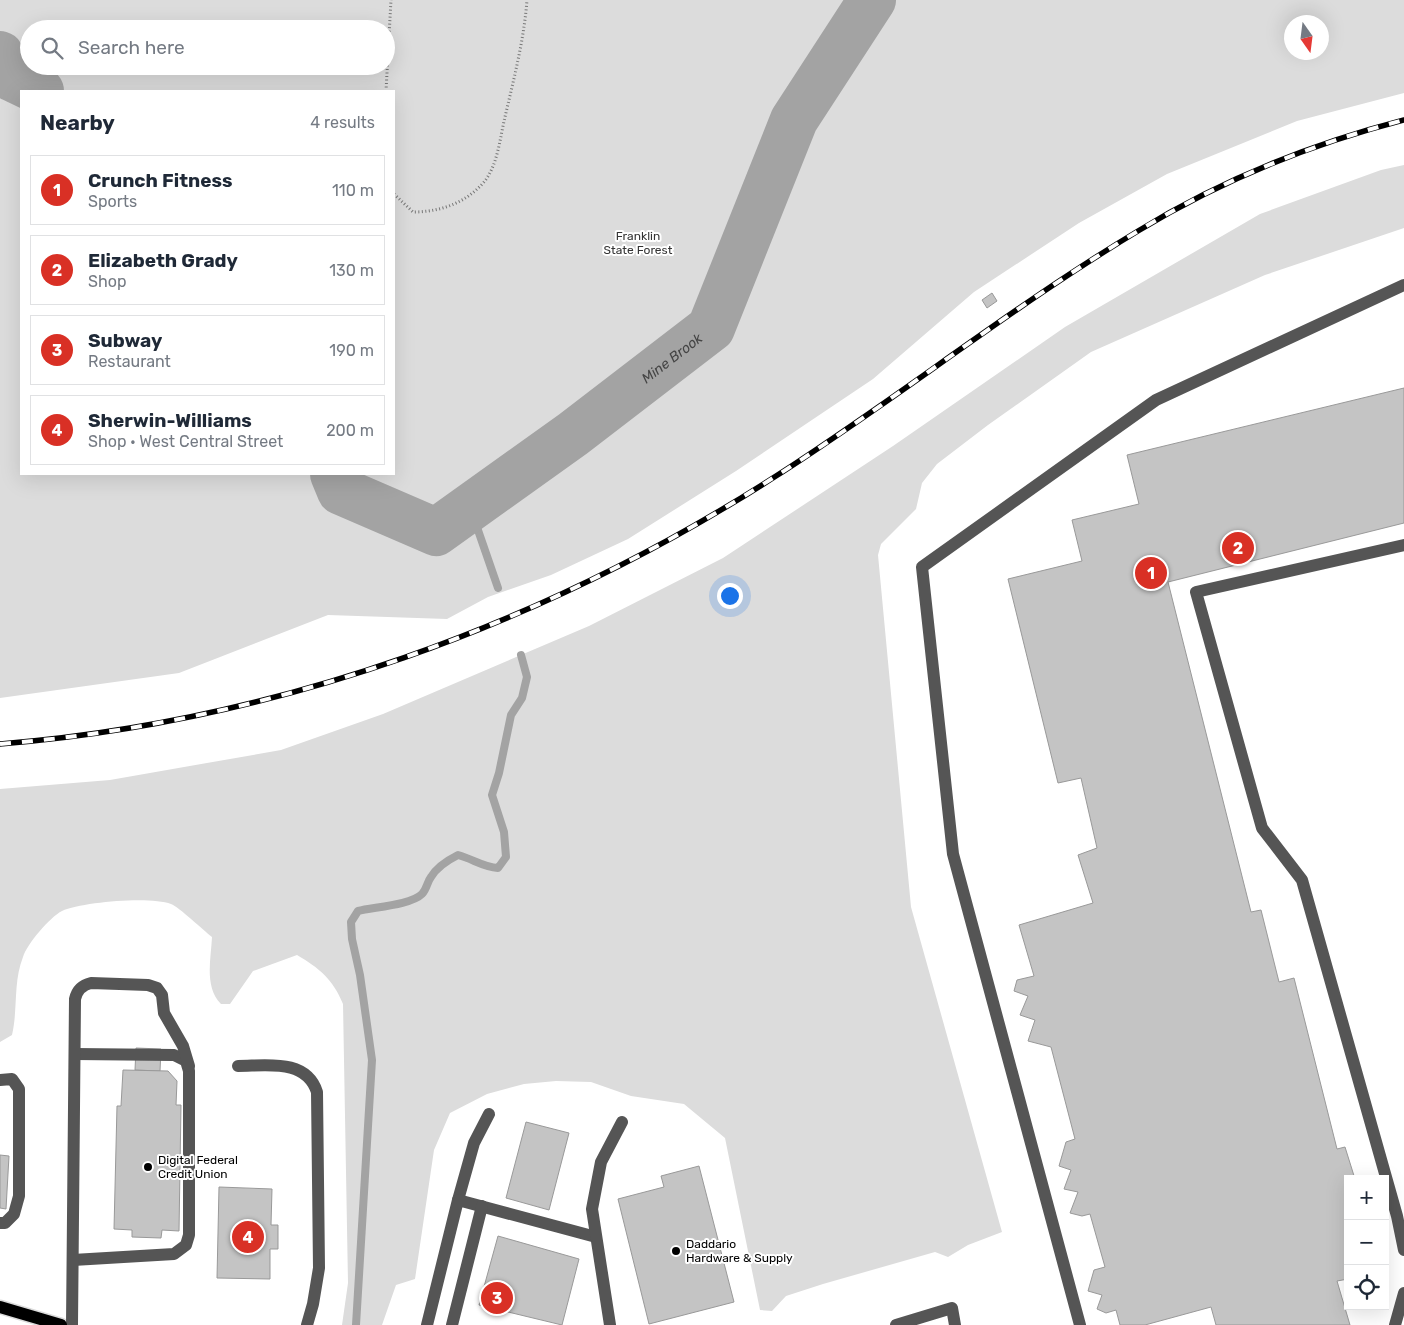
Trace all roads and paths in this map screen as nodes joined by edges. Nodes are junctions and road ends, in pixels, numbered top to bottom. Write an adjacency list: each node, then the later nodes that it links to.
1 (391, 0): 3 (path)
2 (527, 0): 6 (path)
3 (390, 20)
4 (387, 75): 5 (path)
5 (386, 90)
6 (395, 195)
7 (1404, 285): 32 (lane)
8 (1404, 545): 17 (lane)
9 (75, 1054): 10 (lane); 10 (lane); 21 (lane)
10 (188, 1066): 21 (lane)
11 (238, 1066): 26 (lane)
12 (0, 1080): 18 (lane)
13 (489, 1114): 15 (lane)
14 (622, 1122): 19 (lane)
15 (458, 1200): 16 (lane); 27 (lane)
16 (482, 1206): 19 (lane); 28 (lane)
17 (1400, 1215): 20 (lane)
18 (0, 1223)
19 (596, 1237): 29 (lane)
20 (1404, 1250)
21 (73, 1260): 25 (lane)
22 (1404, 1293): 33 (lane)
23 (0, 1307): 24 (main road)
24 (61, 1325)
25 (72, 1325)
26 (307, 1325)
27 (427, 1325)
28 (452, 1325)
29 (610, 1325)
30 (896, 1325): 31 (lane)
31 (956, 1325)
32 (1080, 1325)
33 (1396, 1325)

